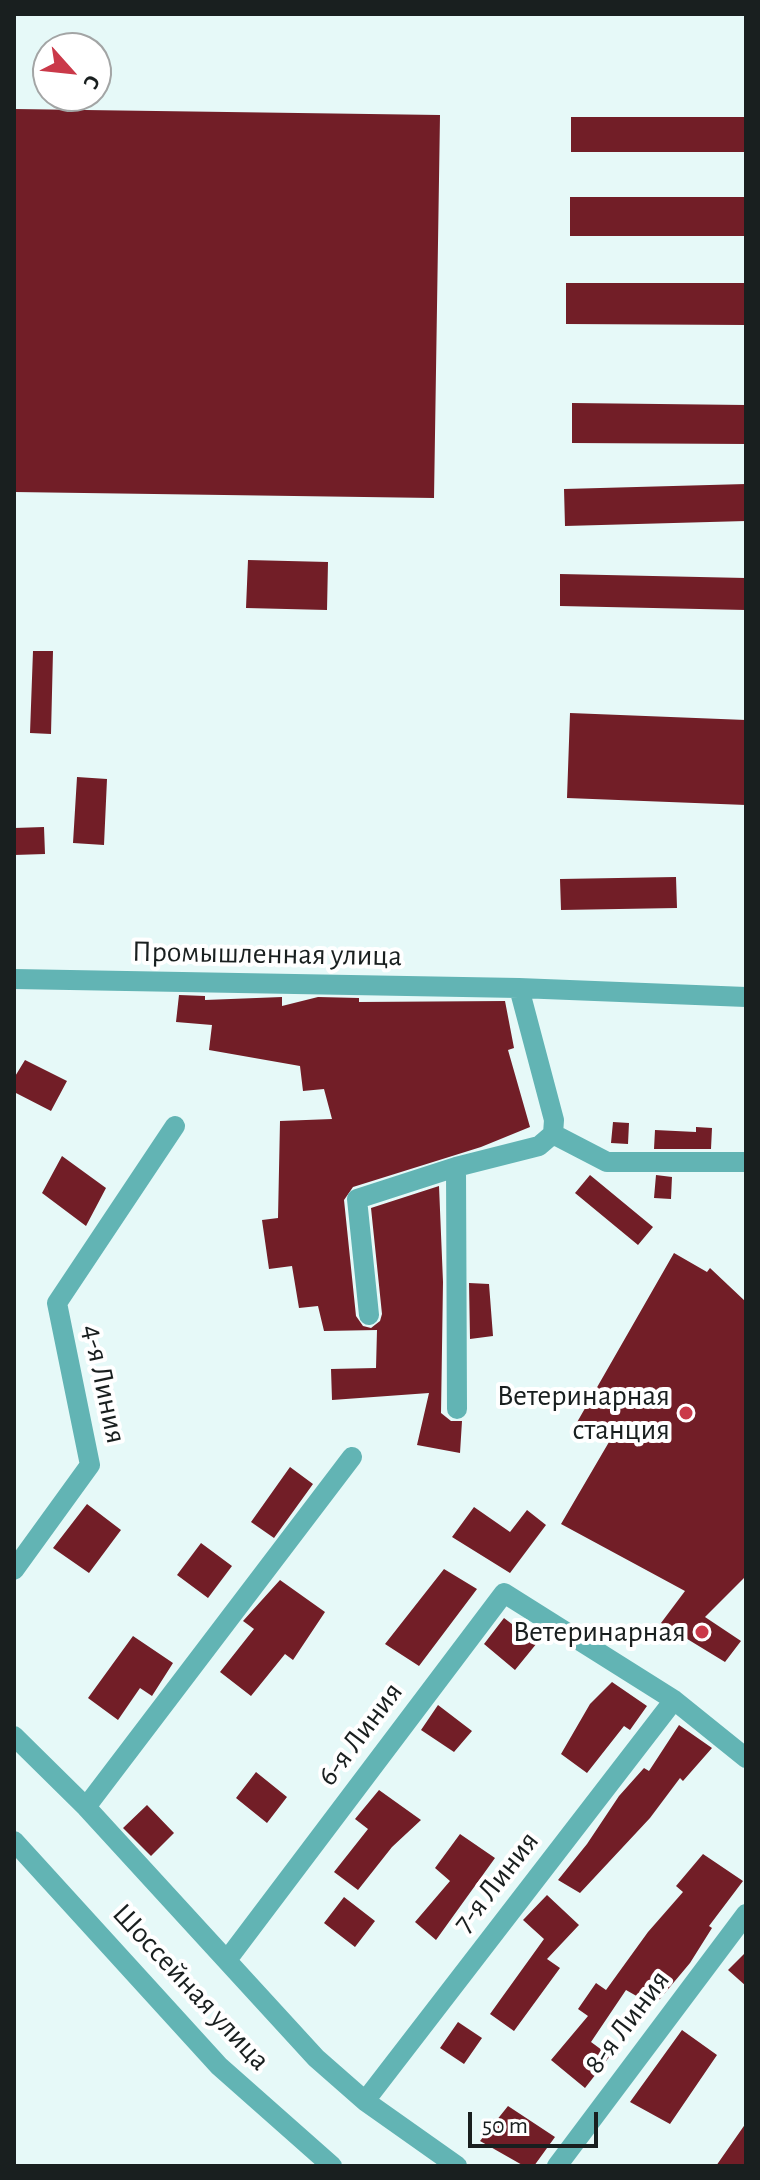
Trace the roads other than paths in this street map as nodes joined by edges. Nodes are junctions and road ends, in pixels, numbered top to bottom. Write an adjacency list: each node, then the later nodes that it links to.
1 (14, 979): 2 (street, Промышленная улица)
2 (519, 988): 3 (street, Промышленная улица); 5 (street)
3 (746, 997)
4 (175, 1126): 11 (street, 4-я Линия)
5 (553, 1134): 6 (street); 7 (street)
6 (746, 1162)
7 (456, 1167): 8 (street); 9 (street)
8 (369, 1315)
9 (457, 1409)
10 (352, 1457): 15 (street)
11 (14, 1570)
12 (674, 1700): 14 (street); 18 (street, 6-я Линия); 19 (street, 7-я Линия)
13 (14, 1736): 15 (street)
14 (746, 1758)
15 (86, 1807): 18 (street)
16 (14, 1841): 20 (street, Шоссейная улица)
17 (746, 1914): 22 (street, 8-я Линия)
18 (227, 1960): 19 (street)
19 (365, 2101): 21 (street)
20 (332, 2166)
21 (457, 2166)
22 (557, 2166)

